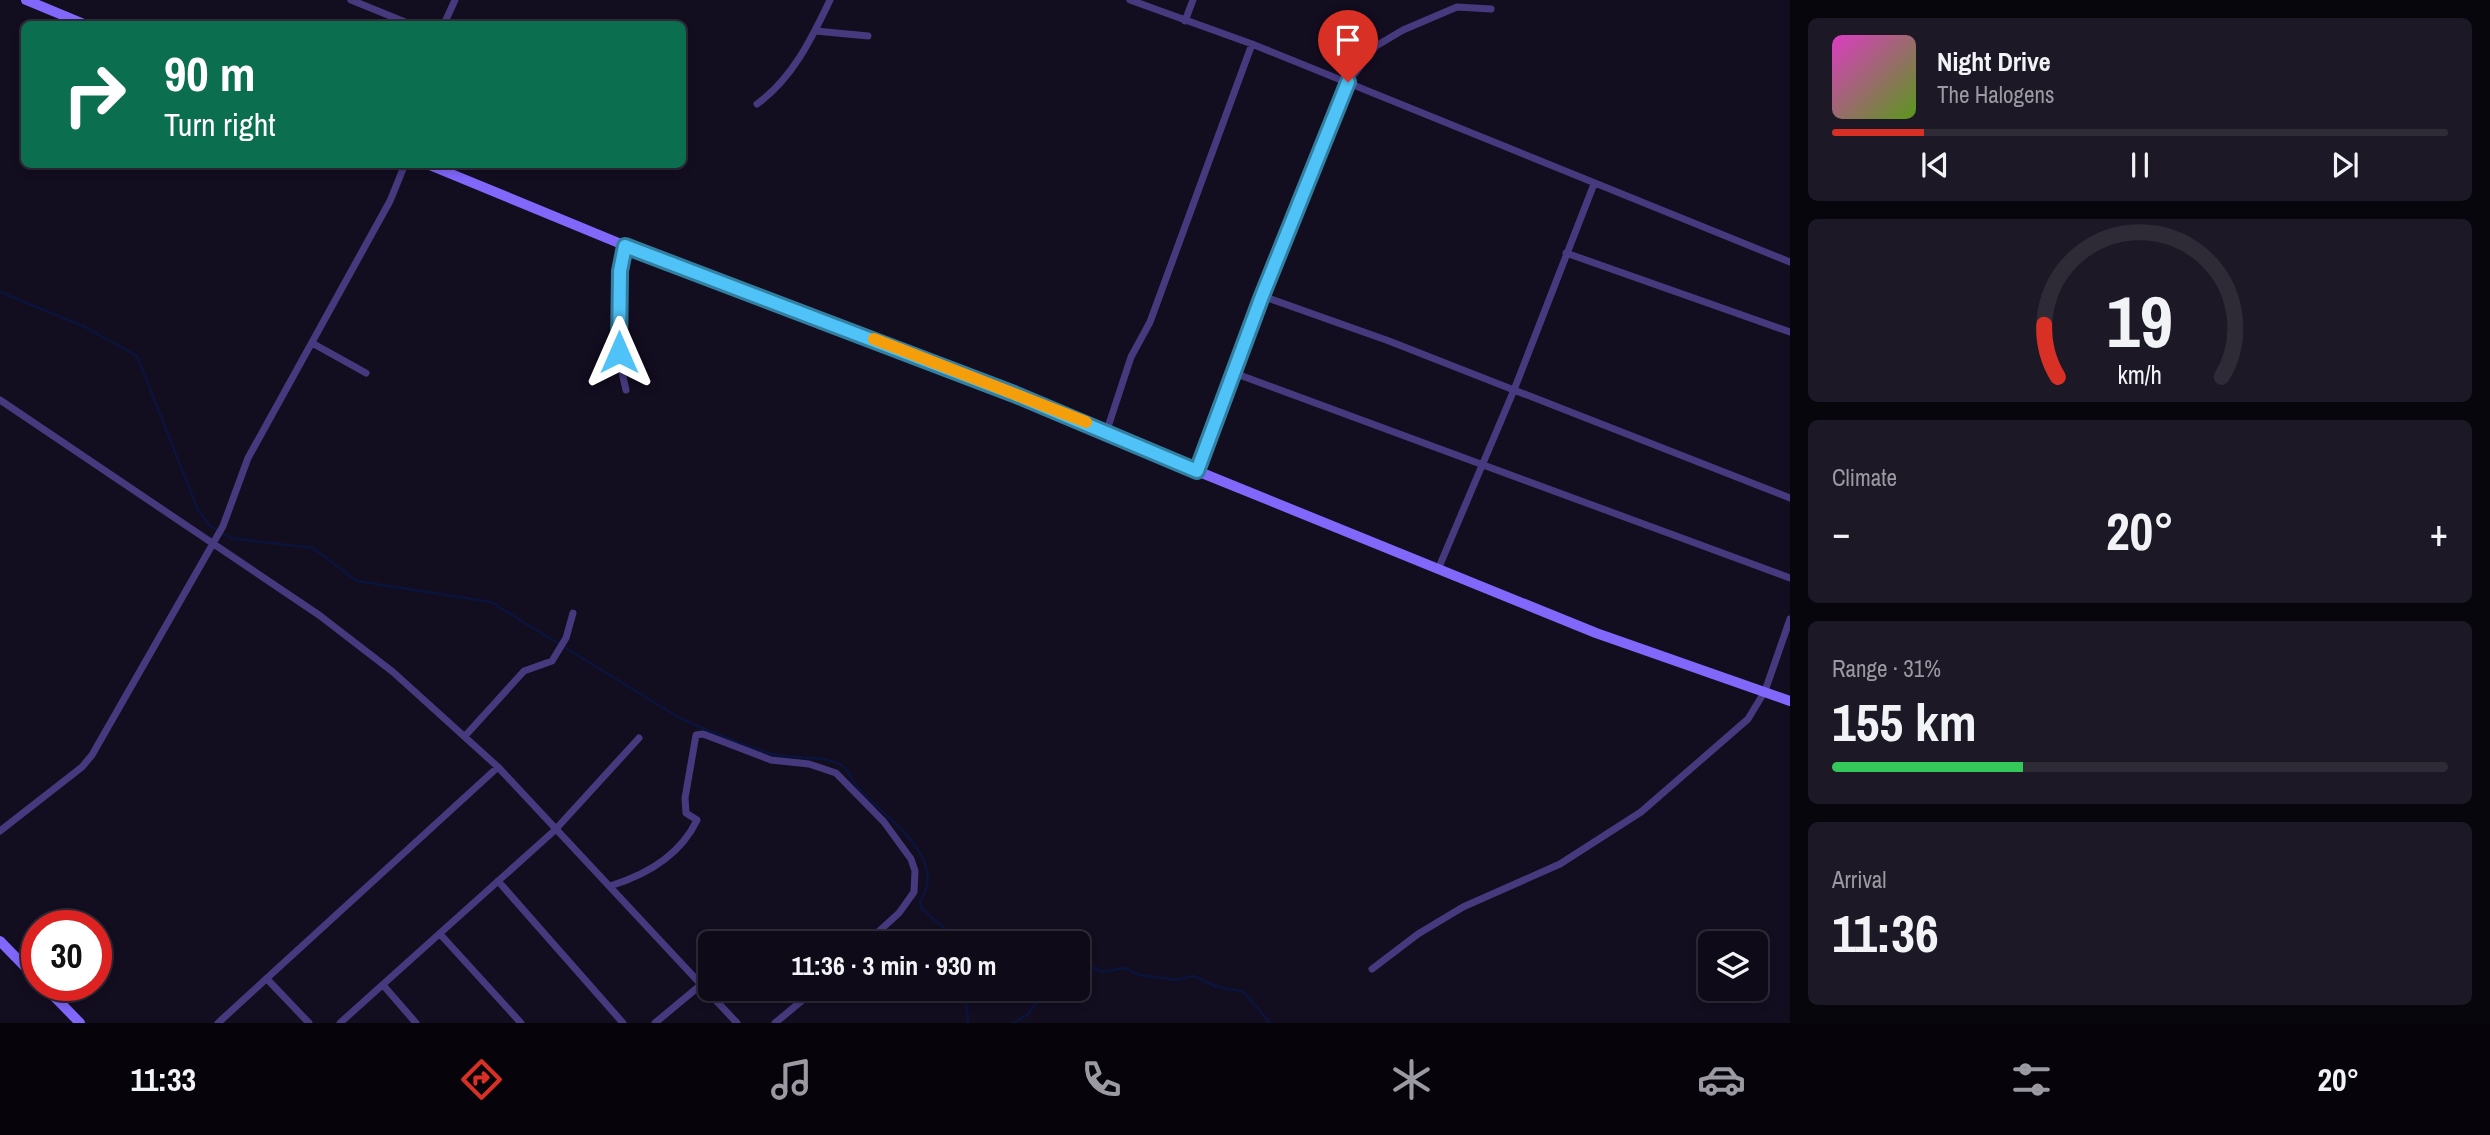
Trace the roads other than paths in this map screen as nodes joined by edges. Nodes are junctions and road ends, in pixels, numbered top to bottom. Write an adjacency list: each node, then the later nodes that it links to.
1 (26, 0): 8 (street)
2 (351, 0): 9 (street)
3 (455, 0): 10 (street)
4 (830, 0): 12 (street)
5 (1130, 0): 11 (street)
6 (1193, 0): 11 (street)
7 (1492, 9): 15 (street)
8 (77, 21)
9 (403, 21)
10 (445, 21)
11 (1185, 21): 14 (street)
12 (816, 31): 13 (street); 16 (street)
13 (868, 36)
14 (1252, 44): 15 (street); 31 (street)
15 (1348, 82): 19 (street); 23 (street)
16 (757, 104)
17 (403, 168): 25 (street)
18 (437, 168): 20 (street)
19 (1594, 184): 21 (street); 22 (street)
20 (625, 246): 28 (street); 31 (street)
21 (1566, 253): 24 (street); 29 (street)
22 (1790, 262)
23 (1262, 296): 27 (street); 29 (street)
24 (1790, 332)
25 (312, 343): 26 (street); 35 (street)
26 (366, 373)
27 (1234, 373): 32 (street); 33 (street)
28 (626, 390)
29 (1514, 390): 32 (street); 34 (street)
30 (0, 400): 35 (street)
31 (1107, 430): 33 (street)
32 (1484, 463): 36 (street); 37 (street)
33 (1197, 471): 36 (street)
34 (1790, 498)
35 (214, 541): 42 (street); 46 (street)
36 (1439, 567): 40 (street)
37 (1790, 578)
38 (573, 613): 42 (street)
39 (1790, 619): 40 (street)
40 (1765, 691): 41 (street); 53 (street)
41 (1790, 701)
42 (465, 736): 44 (street)
43 (639, 738): 45 (street)
44 (498, 767): 45 (street); 55 (street)
45 (555, 830): 47 (street); 48 (street)
46 (0, 831)
47 (498, 881): 50 (street); 67 (street)
48 (610, 886): 49 (street); 54 (street)
49 (879, 931)
50 (440, 934): 56 (street); 66 (street)
51 (0, 941): 52 (street)
52 (21, 963)
53 (1371, 969)
54 (698, 978)
55 (267, 979): 62 (street); 63 (street)
56 (383, 985): 64 (street); 65 (street)
57 (698, 987): 68 (street)
58 (59, 1001): 61 (street)
59 (718, 1001): 69 (street)
60 (802, 1001): 70 (street)
61 (80, 1023)
62 (218, 1023)
63 (309, 1023)
64 (340, 1023)
65 (416, 1023)
66 (521, 1023)
67 (623, 1023)
68 (655, 1023)
69 (737, 1023)
70 (775, 1023)

